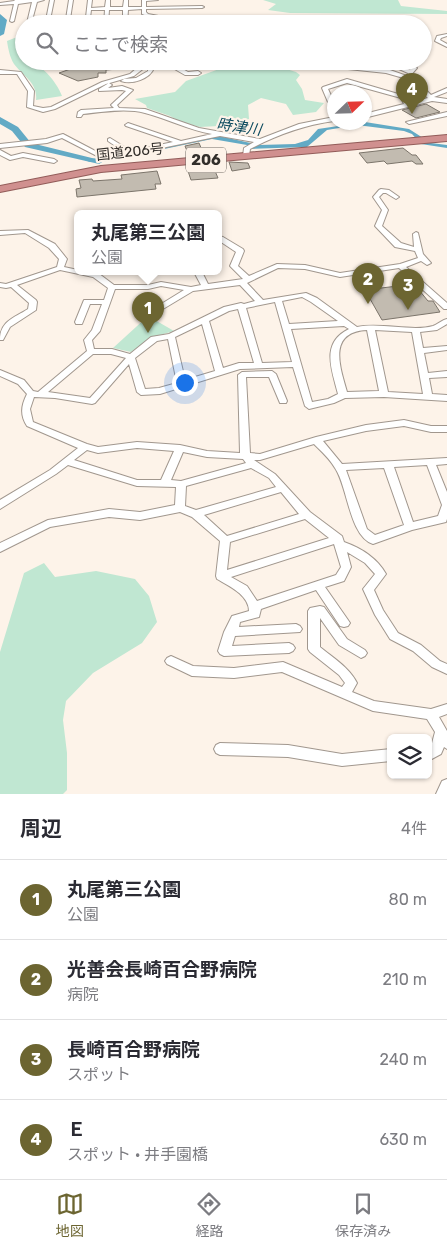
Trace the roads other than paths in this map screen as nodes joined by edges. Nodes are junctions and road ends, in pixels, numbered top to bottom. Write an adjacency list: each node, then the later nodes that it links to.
1 (34, 0): 2 (street); 12 (street); 22 (street)
2 (42, 0)
3 (52, 0): 23 (street)
4 (71, 0): 24 (street)
5 (90, 0): 19 (street)
6 (108, 0): 20 (street)
7 (126, 0): 15 (street)
8 (144, 0): 9 (street); 16 (street)
9 (156, 0)
10 (168, 0): 17 (street)
11 (181, 0): 18 (street)
12 (16, 2): 13 (street); 30 (street)
13 (0, 4)
14 (202, 7): 18 (street)
15 (126, 8): 16 (street); 20 (street); 27 (street)
16 (145, 8): 17 (street); 28 (street)
17 (169, 8): 18 (street); 21 (street)
18 (181, 8): 29 (street)
19 (89, 9): 20 (street); 25 (street)
20 (107, 9): 26 (street)
21 (169, 14)
22 (31, 15)
23 (49, 15)
24 (69, 15)
25 (88, 15)
26 (107, 15)
27 (126, 15)
28 (147, 15)
29 (183, 15)
30 (12, 21)
31 (447, 35): 32 (street)
32 (447, 46)
33 (139, 70): 41 (street)
34 (143, 70): 41 (street)
35 (151, 70): 51 (street)
36 (179, 70): 42 (street)
37 (377, 70): 43 (street)
38 (401, 70): 43 (street)
39 (413, 70): 43 (street)
40 (3, 72): 41 (street)
41 (136, 73)
42 (198, 74)
43 (409, 75): 48 (street)
44 (335, 85): 45 (street)
45 (361, 85)
46 (372, 88): 50 (street)
47 (447, 90): 48 (street)
48 (431, 98): 49 (street); 50 (street)
49 (447, 102)
50 (407, 104): 52 (street)
51 (117, 109): 54 (street); 58 (street)
52 (372, 114)
53 (447, 114): 56 (street)
54 (79, 116)
55 (327, 120): 61 (street)
56 (409, 122)
57 (128, 125): 62 (street)
58 (218, 134): 61 (street); 62 (street)
59 (447, 138): 65 (highway, 国道206号 / 206)
60 (110, 140): 66 (street)
61 (259, 141): 65 (street)
62 (179, 142): 66 (street)
63 (0, 146): 66 (street)
64 (0, 152): 67 (street)
65 (246, 152): 68 (highway, 国道206号 / 206)
66 (130, 153)
67 (54, 161)
68 (0, 189)
69 (396, 197): 73 (street)
70 (0, 233): 75 (street)
71 (416, 234): 73 (street)
72 (222, 239): 79 (street)
73 (418, 250): 74 (street)
74 (400, 266): 79 (street); 89 (street)
75 (60, 268): 76 (street); 80 (street)
76 (74, 271)
77 (95, 275): 82 (street)
78 (200, 275): 83 (street)
79 (245, 280): 83 (street); 87 (street)
80 (12, 284): 81 (street); 100 (street)
81 (0, 286)
82 (112, 287): 84 (street); 86 (street)
83 (206, 287): 84 (street)
84 (191, 289): 90 (street)
85 (278, 299): 87 (street); 94 (street); 95 (street)
86 (106, 302): 93 (street); 103 (street)
87 (260, 302): 88 (street)
88 (242, 305): 91 (street); 106 (street)
89 (447, 307)
90 (148, 316)
91 (205, 319): 99 (street); 107 (street)
92 (447, 320): 98 (street)
93 (79, 322)
94 (346, 323): 95 (street); 97 (street)
95 (286, 327): 105 (street)
96 (371, 328): 97 (street); 98 (street); 113 (street)
97 (354, 329): 114 (street)
98 (415, 329): 102 (street)
99 (171, 336): 104 (street); 111 (street)
100 (0, 338)
101 (447, 348): 102 (street)
102 (419, 351): 110 (street)
103 (91, 352): 104 (street); 112 (street)
104 (131, 357): 111 (street); 112 (street)
105 (297, 364): 106 (street); 114 (street)
106 (259, 366): 107 (street)
107 (220, 373): 111 (street)
108 (0, 374): 112 (street)
109 (447, 374): 110 (street)
110 (425, 376): 115 (street)
111 (182, 384)
112 (36, 394): 120 (street)
113 (384, 394): 114 (street); 115 (street)
114 (343, 395)
115 (428, 397): 116 (street)
116 (447, 398)
117 (283, 401): 122 (street)
118 (447, 429): 119 (street)
119 (316, 440): 122 (street); 128 (street)
120 (84, 447): 121 (street); 123 (street)
121 (180, 448): 122 (street); 129 (street)
122 (245, 455): 126 (street)
123 (66, 461): 129 (street); 132 (street)
124 (447, 461): 125 (street)
125 (431, 462): 127 (street); 136 (street)
126 (252, 464): 130 (street); 131 (street)
127 (388, 465): 128 (street); 136 (street)
128 (340, 467): 136 (street)
129 (165, 483): 130 (street)
130 (181, 484): 133 (street)
131 (283, 488): 134 (street); 135 (street)
132 (0, 505)
133 (180, 508): 134 (street); 139 (street)
134 (196, 514): 137 (street)
135 (306, 515): 137 (street); 138 (street)
136 (410, 527)
137 (225, 540): 140 (street)
138 (339, 542): 140 (street); 141 (street); 149 (street)
139 (0, 548)
140 (221, 576): 142 (street)
141 (318, 585): 142 (street); 143 (street)
142 (256, 606): 145 (street)
143 (344, 623)
144 (296, 629): 145 (street)
145 (230, 632): 146 (street)
146 (289, 648)
147 (361, 653): 150 (street)
148 (171, 661): 150 (street)
149 (447, 669)
150 (345, 694): 152 (street)
151 (447, 709): 152 (street)
152 (432, 714): 153 (street)
153 (441, 731): 154 (street); 156 (street)
154 (447, 743)
155 (220, 749): 157 (street)
156 (432, 753)
157 (387, 755)
158 (447, 785): 159 (street)
159 (443, 794)

